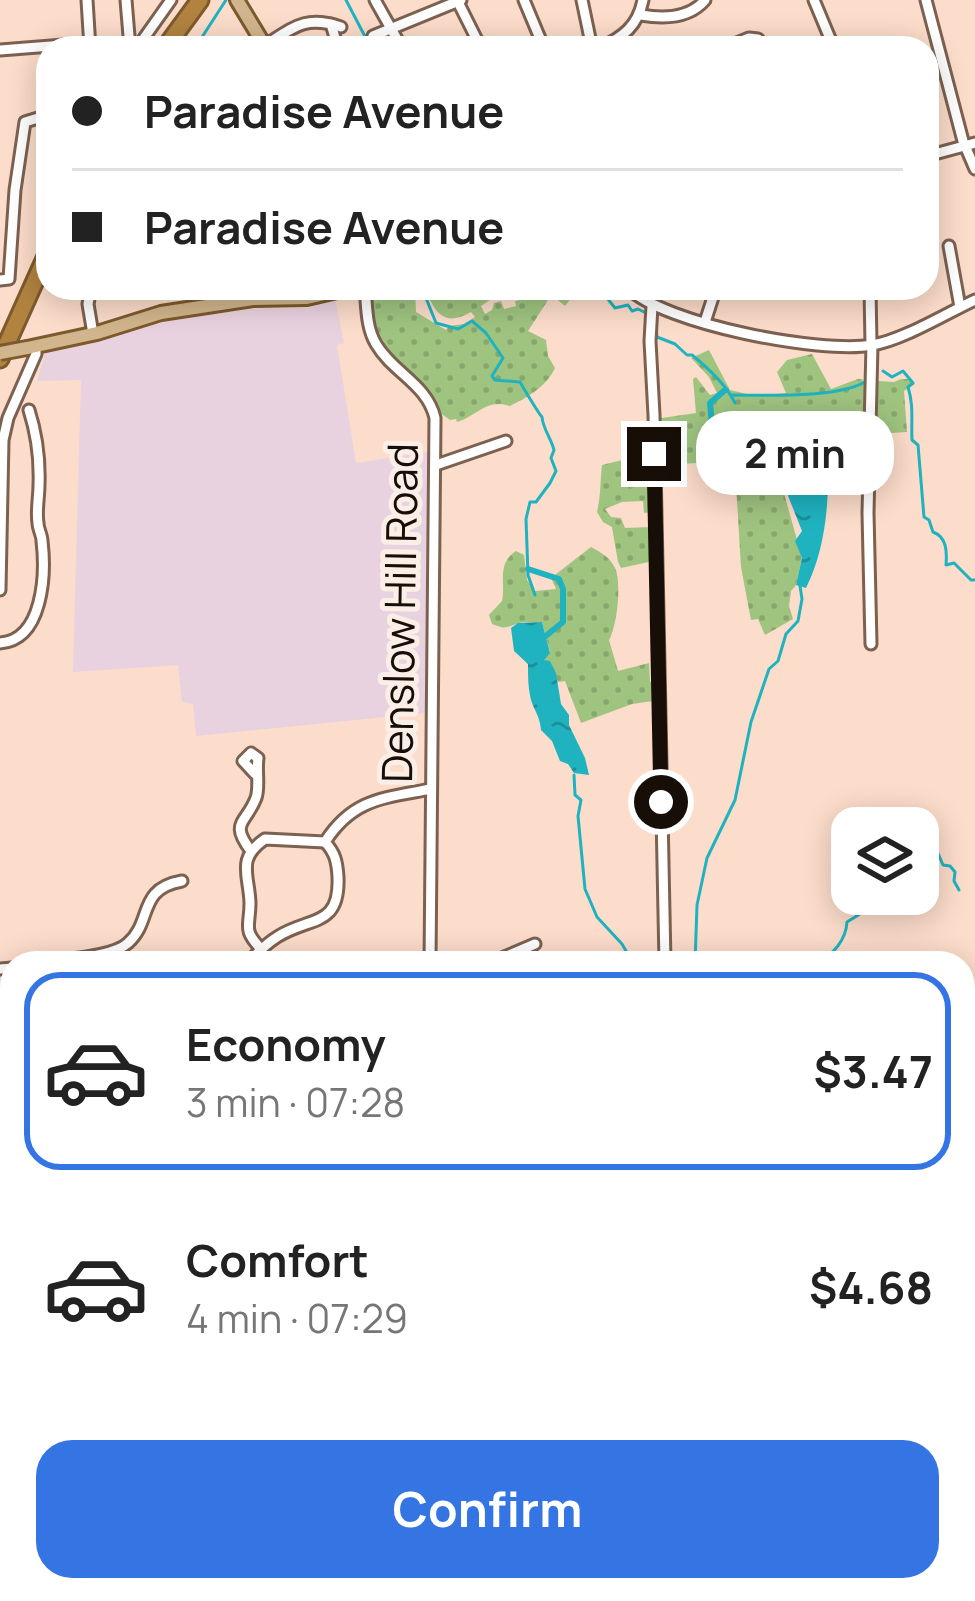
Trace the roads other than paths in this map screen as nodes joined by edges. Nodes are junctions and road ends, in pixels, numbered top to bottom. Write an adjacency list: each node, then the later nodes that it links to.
1 (87, 0): 16 (street)
2 (126, 0): 17 (street)
3 (204, 0): 19 (highway)
4 (237, 0): 20 (main road)
5 (375, 0): 15 (street)
6 (524, 0): 26 (street)
7 (582, 0): 27 (street)
8 (644, 0): 14 (street)
9 (705, 0): 14 (street)
10 (814, 0): 29 (street)
11 (926, 0): 30 (street)
12 (458, 1): 15 (street); 25 (street)
13 (168, 2): 18 (street)
14 (640, 15): 28 (street)
15 (390, 28): 23 (street); 24 (street)
16 (89, 36)
17 (131, 36)
18 (142, 36)
19 (177, 36)
20 (257, 36)
21 (277, 36): 22 (street)
22 (337, 36)
23 (373, 36)
24 (395, 36)
25 (476, 36)
26 (539, 36)
27 (592, 36)
28 (619, 36)
29 (829, 36)
30 (937, 36)
31 (939, 43): 35 (street)
32 (36, 48): 33 (street)
33 (0, 50)
34 (36, 119): 38 (street)
35 (970, 145): 36 (street); 37 (street)
36 (939, 153)
37 (975, 169)
38 (6, 232): 41 (street)
39 (949, 246): 51 (street)
40 (36, 278): 56 (highway)
41 (5, 280)
42 (36, 296): 57 (highway)
43 (89, 300): 53 (street)
44 (224, 300): 53 (main road)
45 (366, 300): 61 (street, Denslow Hill Road)
46 (645, 300): 50 (street)
47 (712, 300): 52 (street)
48 (870, 300): 54 (street)
49 (975, 300): 51 (street)
50 (652, 305): 52 (street); 76 (street)
51 (960, 307): 54 (street)
52 (706, 322): 54 (street)
53 (93, 334): 55 (main road)
54 (871, 345): 65 (street)
55 (31, 347): 56 (main road, bridge); 58 (street)
56 (0, 356)
57 (0, 377)
58 (18, 394): 60 (street); 64 (street)
59 (506, 441): 61 (street)
60 (1, 447): 62 (street)
61 (436, 465): 67 (street, Denslow Hill Road)
62 (0, 535): 63 (street)
63 (0, 590)
64 (0, 643)
65 (871, 644)
66 (255, 774): 69 (street)
67 (431, 789): 68 (street); 74 (street, Denslow Hill Road)
68 (325, 842): 69 (street); 72 (street)
69 (251, 851): 72 (street)
70 (182, 881): 73 (street)
71 (535, 944): 75 (street)
72 (261, 949)
73 (109, 951)
74 (430, 951)
75 (518, 951)
76 (665, 951)

